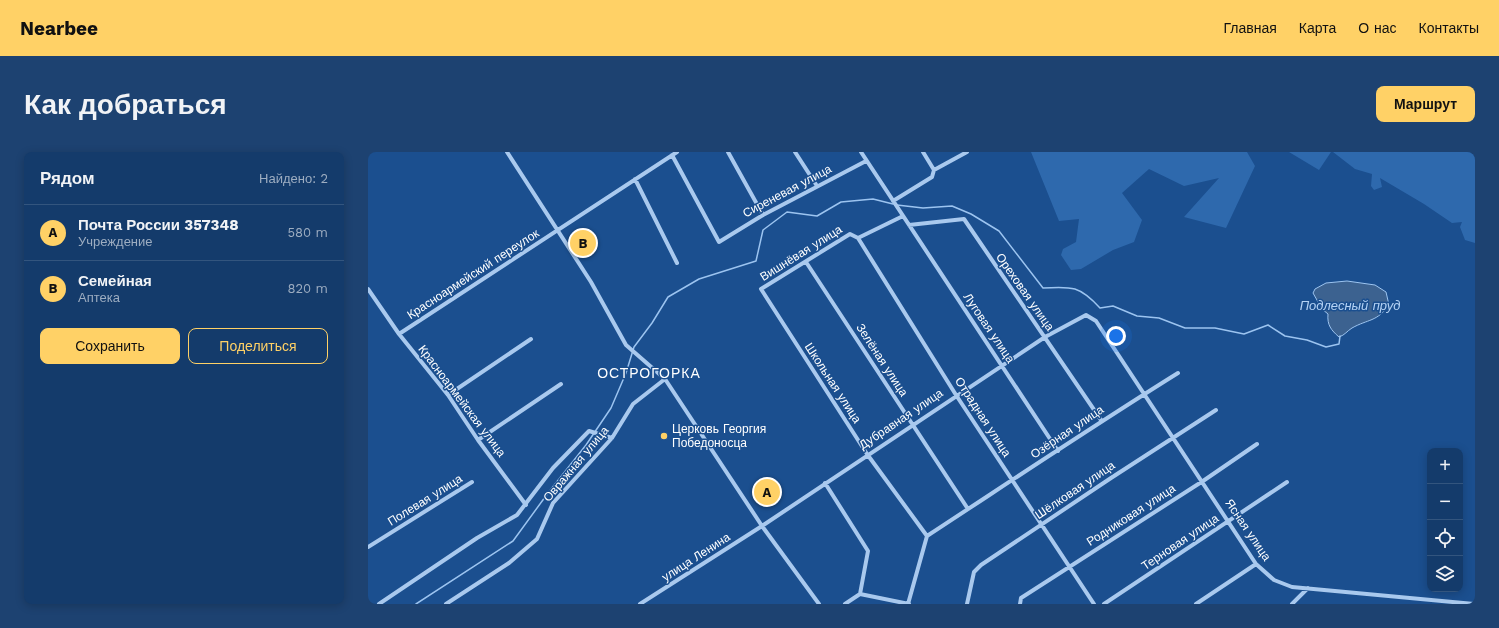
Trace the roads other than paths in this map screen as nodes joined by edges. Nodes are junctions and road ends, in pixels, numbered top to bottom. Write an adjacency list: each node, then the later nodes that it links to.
1 (507, 152): 17 (street)
2 (677, 152): 8 (street, Красноармейский переулок)
3 (728, 152): 14 (street)
4 (795, 152): 12 (street)
5 (861, 152): 9 (street)
6 (923, 152): 10 (street)
7 (967, 152): 10 (street)
8 (672, 155): 11 (street, Красноармейский переулок); 14 (street, Сиреневая улица)
9 (866, 161): 12 (street, Сиреневая улица); 13 (street)
10 (934, 170): 13 (street)
11 (635, 179): 17 (street, Красноармейский переулок); 20 (street)
12 (817, 186): 14 (street, Сиреневая улица)
13 (893, 201): 15 (street, Луговая улица)
14 (763, 215)
15 (903, 216): 16 (street, Луговая улица); 18 (street, Вишнёвая улица)
16 (909, 225): 24 (street, Ореховая улица); 27 (street, Луговая улица)
17 (557, 230): 23 (street, Красноармейский переулок); 29 (street)
18 (858, 238): 19 (street, Вишнёвая улица); 33 (street, Отрадная улица)
19 (806, 262): 26 (street, Вишнёвая улица); 36 (street, Зелёная улица)
20 (677, 263)
21 (368, 289): 23 (street, Красноармейская улица)
22 (1096, 321): 24 (street, Дубравная улица); 31 (street, Ясная улица)
23 (399, 334): 32 (street, Красноармейская улица)
24 (1044, 337): 27 (street, Дубравная улица); 35 (street, Ореховая улица)
25 (531, 339): 32 (street)
26 (792, 339): 42 (street, Школьная улица)
27 (1002, 365): 33 (street, Дубравная улица); 41 (street, Луговая улица)
28 (1178, 374): 31 (street, Озёрная улица)
29 (665, 379): 37 (street, Овражная улица); 52 (street)
30 (561, 384): 39 (street)
31 (1144, 394): 35 (street, Озёрная улица); 38 (street, Ясная улица)
32 (448, 395): 39 (street, Красноармейская улица)
33 (956, 395): 36 (street, Дубравная улица); 43 (street, Отрадная улица)
34 (1216, 410): 38 (street, Шёлковая улица)
35 (1101, 420): 41 (street, Озёрная улица)
36 (912, 425): 42 (street, Дубравная улица); 49 (street, Зелёная улица)
37 (612, 438): 48 (street, Овражная улица); 61 (street, Овражная улица)
38 (1174, 438): 44 (street, Ясная улица); 51 (street, Шёлковая улица)
39 (478, 440): 48 (street, Красноармейская улица)
40 (1256, 444): 44 (street, Родниковая улица)
41 (1058, 451): 43 (street, Озёрная улица)
42 (867, 454): 47 (street, Дубравная улица); 53 (street, Школьная улица)
43 (1012, 480): 49 (street, Озёрная улица); 51 (street, Отрадная улица)
44 (1203, 481): 50 (street, Ясная улица); 56 (street, Родниковая улица)
45 (472, 482): 54 (street, Полевая улица)
46 (1287, 482): 50 (street, Терновая улица)
47 (825, 483): 52 (street, Дубравная улица); 58 (street)
48 (526, 505): 60 (street, Овражная улица)
49 (968, 509): 53 (street, Озёрная улица)
50 (1229, 521): 55 (street, Ясная улица); 69 (street, Терновая улица)
51 (1042, 524): 56 (street, Отрадная улица); 66 (street, Шёлковая улица)
52 (762, 526): 62 (street, улица Ленина); 63 (street)
53 (927, 536): 65 (street)
54 (368, 547)
55 (1256, 564): 57 (street, Ясная улица); 70 (street)
56 (1070, 566): 67 (street, Родниковая улица); 68 (street, Отрадная улица)
57 (1308, 588): 59 (street, Ясная улица); 71 (street)
58 (860, 594): 64 (street); 65 (street)
59 (1417, 602): 72 (street, Ясная улица)
60 (379, 604)
61 (446, 604)
62 (640, 604)
63 (819, 604)
64 (845, 604)
65 (908, 604)
66 (967, 604)
67 (1020, 604)
68 (1094, 604)
69 (1104, 604)
70 (1196, 604)
71 (1292, 604)
72 (1474, 604)

